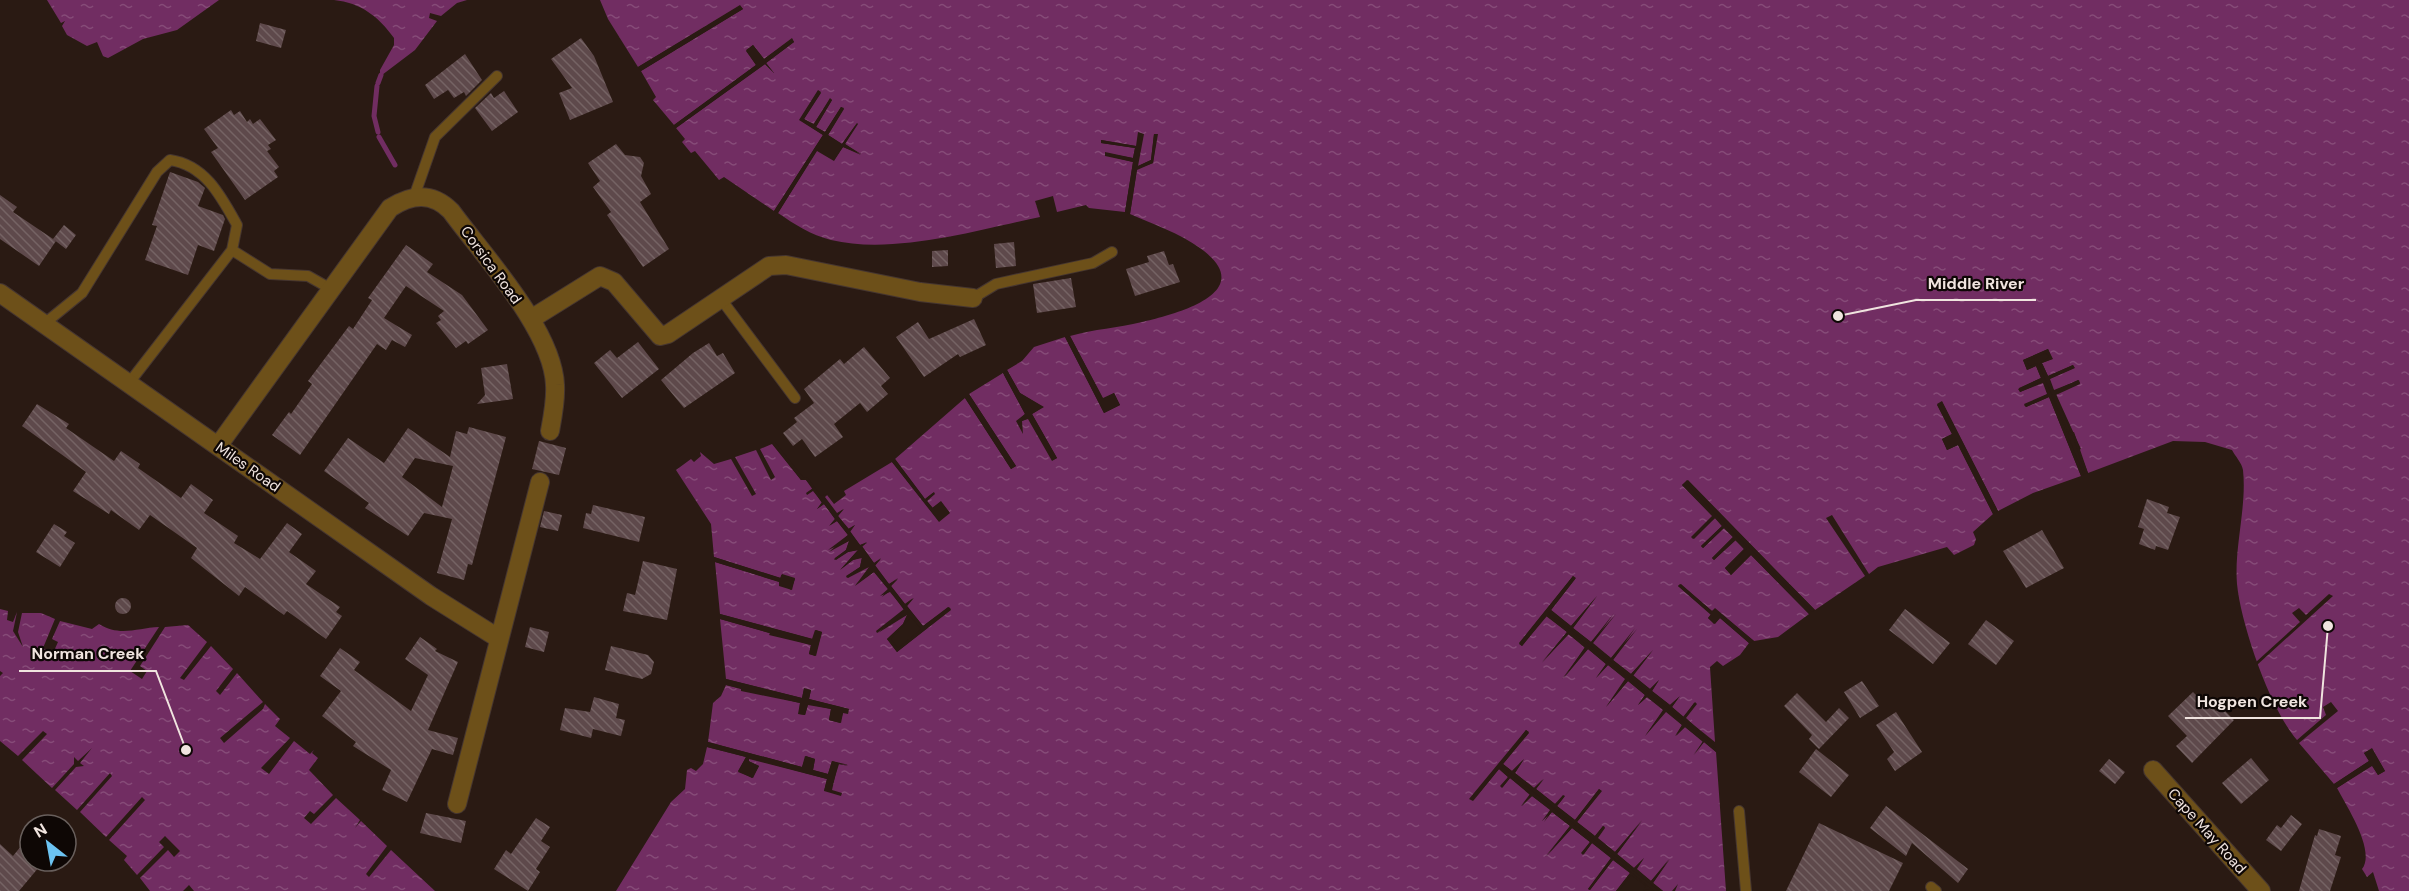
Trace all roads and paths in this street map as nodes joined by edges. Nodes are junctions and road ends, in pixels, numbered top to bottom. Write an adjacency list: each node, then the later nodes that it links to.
1 (496, 76): 2 (lane)
2 (414, 197): 5 (street); 9 (street, Corsica Road)
3 (232, 250): 5 (lane); 10 (lane); 11 (lane)
4 (1112, 252): 7 (lane)
5 (331, 290): 14 (street)
6 (0, 293): 10 (street, Miles Road)
7 (973, 298): 8 (street, Corsica Road)
8 (721, 299): 9 (street, Corsica Road); 12 (lane)
9 (531, 319): 13 (street)
10 (44, 324): 11 (street, Miles Road)
11 (129, 383): 14 (street, Miles Road)
12 (795, 398)
13 (550, 431)
14 (218, 446): 16 (street, Miles Road)
15 (540, 482): 16 (street)
16 (498, 638): 18 (street)
17 (2153, 770): 21 (street, Cape May Road)
18 (457, 804)
19 (1739, 811): 20 (lane)
20 (1746, 891)
21 (2261, 891)

